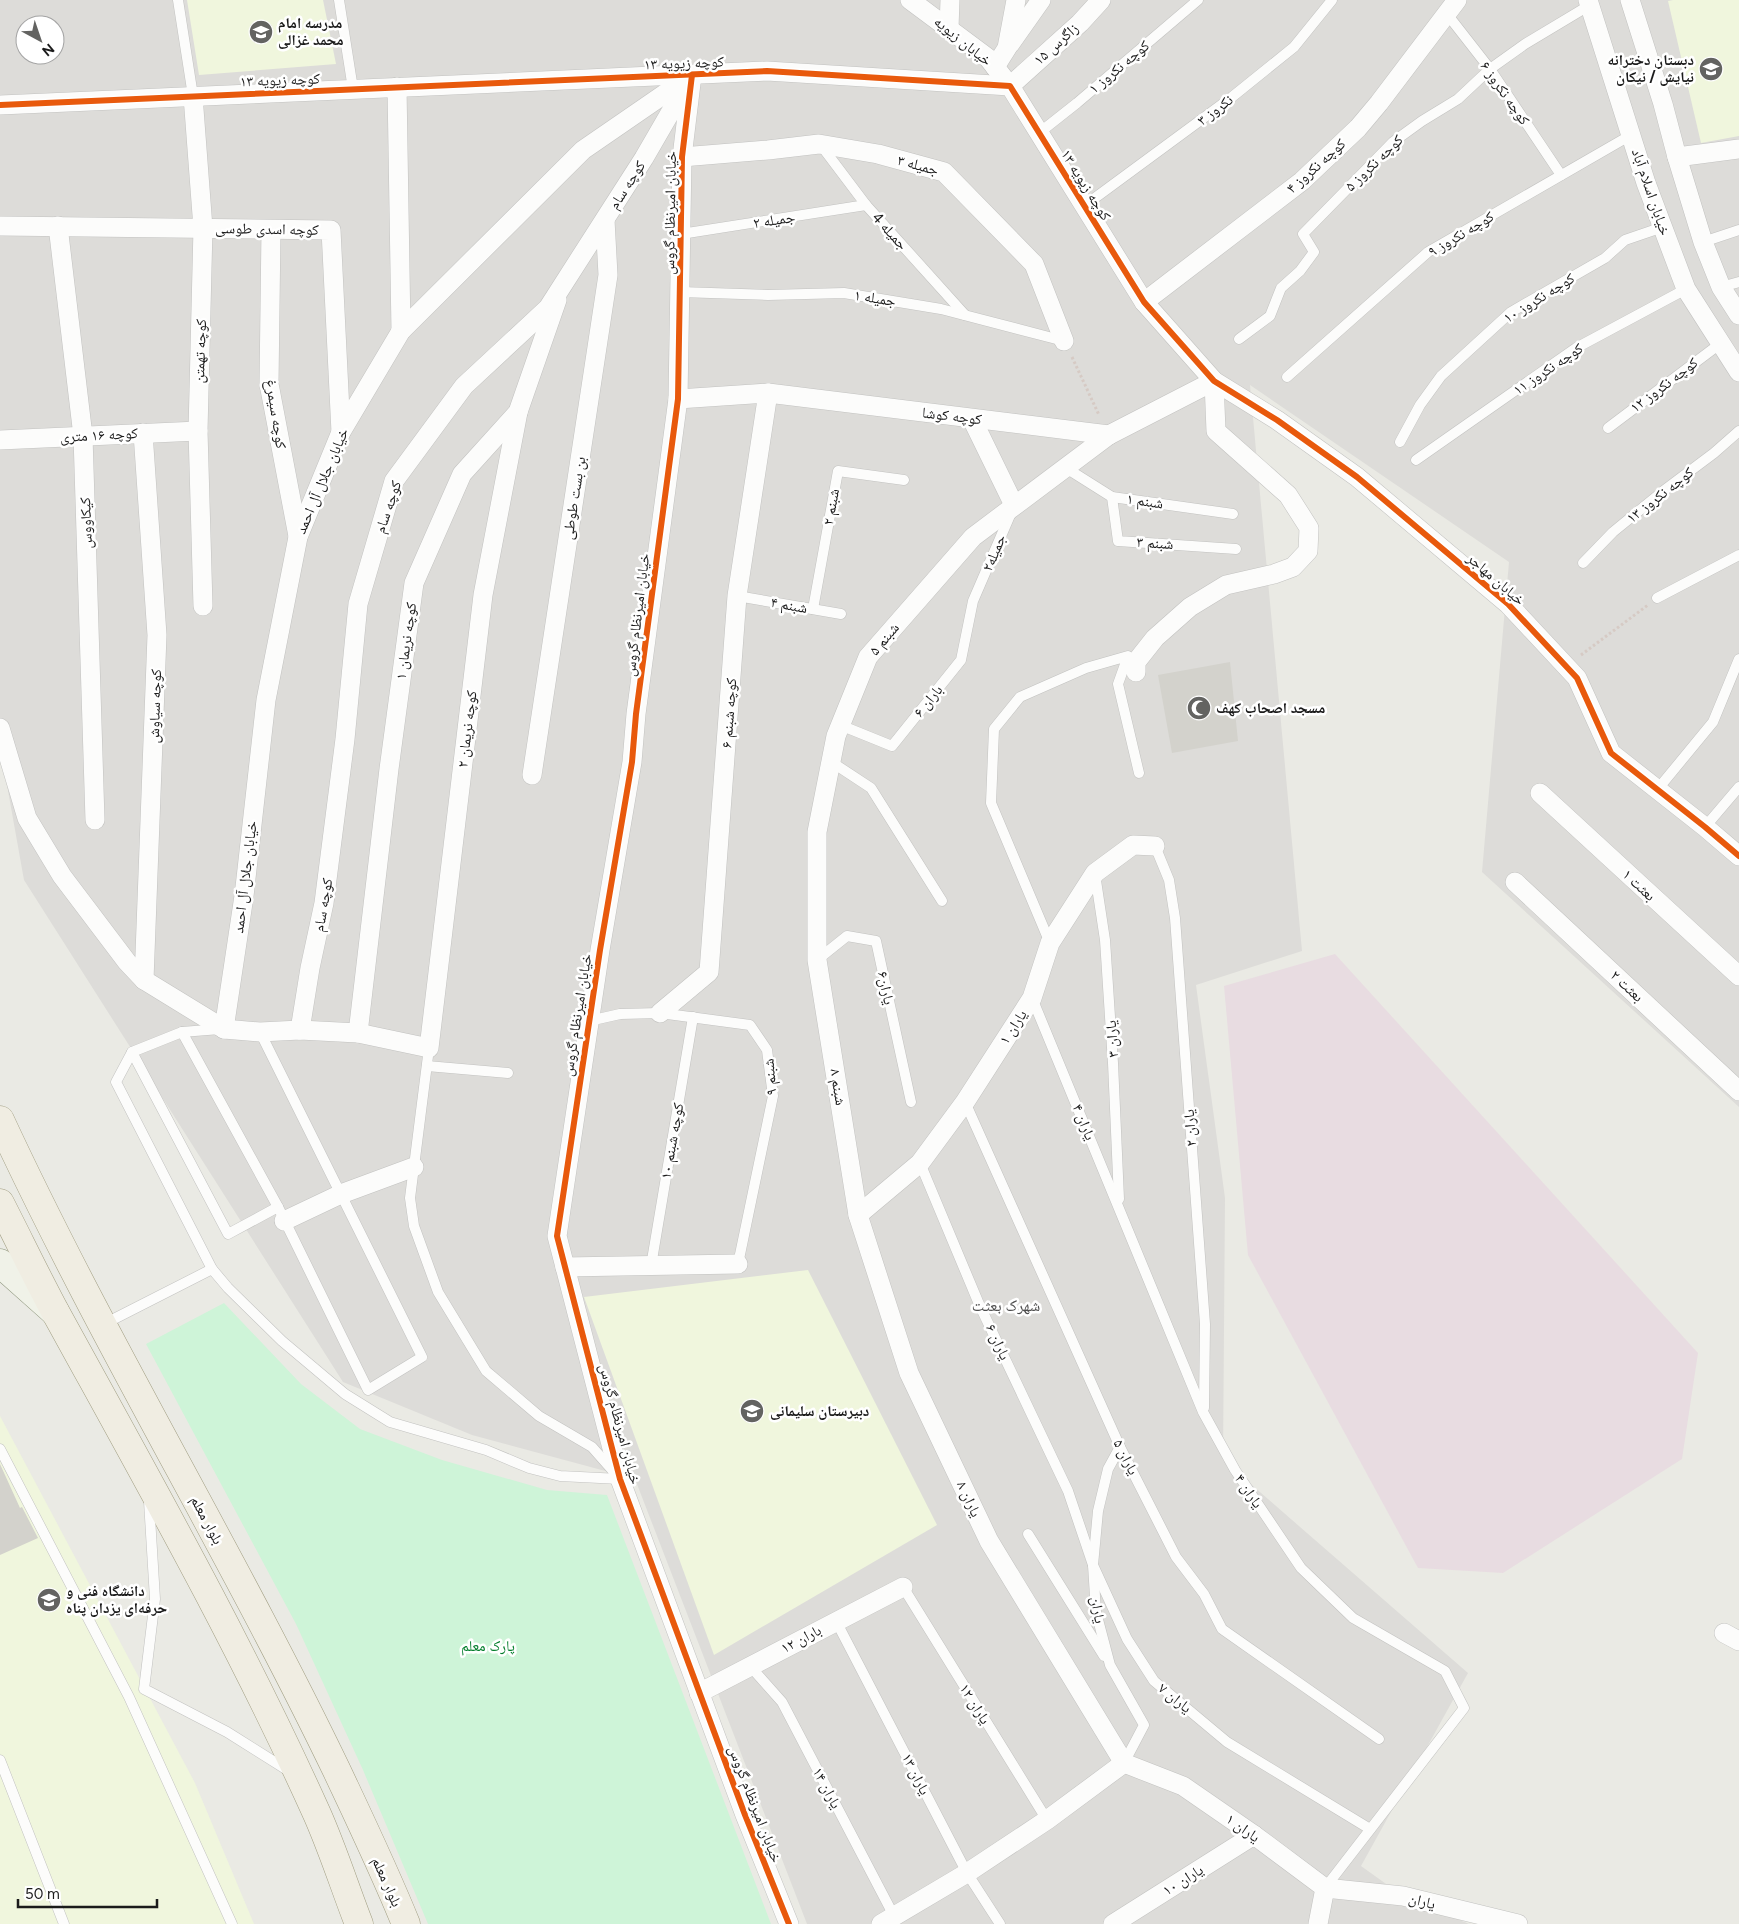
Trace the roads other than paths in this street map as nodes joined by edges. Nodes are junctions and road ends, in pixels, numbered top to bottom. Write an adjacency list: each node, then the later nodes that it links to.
1 (178, 0): 21 (lane)
2 (338, 0): 20 (lane)
3 (910, 0): 13 (street, خیابان زیویه)
4 (950, 0): 13 (street)
5 (1016, 0): 14 (street)
6 (1041, 0): 14 (street)
7 (1101, 0): 18 (street, زاگرس ۱۵)
8 (1198, 0): 23 (lane, کوچه نکروز ۱)
9 (1332, 0): 31 (lane, نکروز ۳)
10 (1630, 0): 28 (street)
11 (1589, 2): 16 (lane, کوچه نکروز ۵); 24 (street, خیابان اسلام آباد)
12 (1452, 7): 16 (lane, کوچه نکروز ۶); 46 (street, کوچه نکروز ۴)
13 (949, 28): 15 (street, خیابان زیویه)
14 (1007, 48): 15 (street)
15 (995, 67): 18 (street, خیابان زیویه)
16 (1490, 69): 29 (lane, کوچه نکروز ۶); 50 (lane, کوچه نکروز ۵)
17 (692, 75): 18 (street, کوچه زیویه ۱۳); 19 (street, کوچه زیویه ۱۳); 27 (street, خیابان امیرنظام گروس); 32 (street, کوچه سام); 49 (street, خیابان جلال آل احمد)
18 (1010, 86): 23 (street, کوچه زیویه ۱۳)
19 (397, 88): 20 (street, کوچه زیویه ۱۳); 49 (street)
20 (353, 89): 21 (street, کوچه زیویه ۱۳)
21 (193, 96): 22 (street, کوچه زیویه ۱۳); 36 (street, کوچه تهمتن)
22 (0, 105)
23 (1039, 133): 31 (street, کوچه زیویه ۱۳)
24 (1631, 135): 29 (lane, کوچه نکروز ۹); 35 (street, خیابان اسلام آباد)
25 (819, 144): 27 (street, جمیله ۳); 30 (lane, جمیله 4); 51 (street, جمیله ۳)
26 (1739, 149): 28 (street)
27 (682, 157): 39 (street, خیابان امیرنظام گروس)
28 (1676, 157): 40 (street)
29 (1561, 175): 54 (lane, کوچه نکروز ۹)
30 (866, 206): 39 (lane, جمیله ۲); 47 (lane, جمیله 4)
31 (1084, 206): 46 (street, کوچه زیویه ۱۳)
32 (604, 220): 42 (street, کوچه سام); 91 (street, بن بست طوطی)
33 (0, 226): 34 (street, کوچه اسدی طوسی)
34 (58, 226): 36 (street, کوچه اسدی طوسی); 66 (street, کیکاووس)
35 (1663, 227): 44 (street, خیابان اسلام آباد); 68 (lane, کوچه نکروز ۱۰)
36 (203, 228): 37 (street, کوچه اسدی طوسی); 62 (street, کوچه تهمتن)
37 (271, 230): 63 (street, کوچه اسدی طوسی); 75 (street, کوچه سیمرغ)
38 (1739, 230): 40 (lane)
39 (682, 234): 45 (street, خیابان امیرنظام گروس)
40 (1703, 242): 43 (street)
41 (1739, 282): 43 (lane)
42 (563, 285): 58 (street, کوچه نریمان ۱); 111 (street, کوچه سام)
43 (1721, 288): 48 (street)
44 (1686, 289): 52 (street, خیابان اسلام آباد); 69 (lane, کوچه نکروز ۱۱)
45 (680, 292): 47 (lane, جمیله ۱); 57 (street, خیابان امیرنظام گروس)
46 (1144, 302): 55 (street, کوچه زیویه ۱۳)
47 (965, 315): 51 (lane, جمیله ۱)
48 (1739, 315)
49 (402, 331): 63 (street, خیابان جلال آل احمد)
50 (1239, 339)
51 (1064, 341)
52 (1720, 343): 53 (street, خیابان اسلام آباد); 60 (lane, کوچه نکروز ۱۲)
53 (1739, 372)
54 (1287, 377)
55 (1214, 381): 65 (street); 86 (street); 93 (street, خیابان مهاجر)
56 (768, 393): 57 (street, کوچه کوشا); 59 (street, کوچه کوشا); 79 (street, کوچه شبنم ۶)
57 (678, 399): 109 (street, خیابان امیرنظام گروس)
58 (518, 412): 114 (street, کوچه نریمان ۱); 116 (street, کوچه نریمان ۲)
59 (972, 419): 65 (street, کوچه کوشا); 73 (street)
60 (1608, 428)
61 (1739, 430): 78 (lane, کوچه نکروز ۱۳)
62 (198, 432): 64 (street, کوچه ۱۶ متری); 82 (street, کوچه تهمتن)
63 (341, 432): 75 (street, خیابان جلال آل احمد)
64 (143, 433): 66 (street, کوچه ۱۶ متری); 105 (street, کوچه سیاوش)
65 (1108, 435): 70 (street, شبنم ۵)
66 (83, 436): 67 (street, کوچه ۱۶ متری); 95 (street, کیکاووس)
67 (0, 440)
68 (1400, 442)
69 (1416, 460)
70 (1066, 468): 72 (lane, شبنم ۱); 73 (street, شبنم ۵)
71 (904, 480): 83 (lane, شبنم ۲)
72 (1112, 496): 74 (lane, شبنم ۱); 76 (lane, شبنم ۳)
73 (1014, 505): 81 (lane, جمیله۲); 87 (street, شبنم ۵)
74 (1233, 514)
75 (298, 537): 110 (street, خیابان جلال آل احمد)
76 (1236, 549)
77 (1739, 555): 80 (lane)
78 (1583, 563)
79 (738, 596): 83 (lane, شبنم ۴); 107 (street, کوچه شبنم ۶)
80 (1657, 598)
81 (973, 600): 87 (lane, باران ۶)
82 (203, 606)
83 (813, 609): 84 (lane, شبنم ۴)
84 (841, 614)
85 (1738, 666): 93 (lane)
86 (1136, 672)
87 (840, 725): 89 (street, شبنم ۵)
88 (0, 728): 105 (street)
89 (830, 761): 101 (lane); 103 (street, شبنم ۵)
90 (1140, 773): 102 (lane)
91 (532, 775)
92 (1739, 787): 96 (lane)
93 (1658, 790): 96 (street, خیابان مهاجر)
94 (1540, 793): 104 (street, بعثت ۱)
95 (94, 820)
96 (1705, 827): 98 (street, خیابان مهاجر)
97 (1155, 846): 99 (street, یاران ۱); 136 (lane, یاران ۲)
98 (1739, 856)
99 (1095, 873): 102 (street, یاران ۱); 126 (lane, یاران ۳)
100 (1515, 882): 118 (street, بعثت ۲)
101 (942, 901)
102 (1050, 943): 106 (street, یاران ۱)
103 (817, 960): 119 (lane, یاران۶); 128 (street, شبنم ۸)
104 (1739, 976)
105 (144, 980): 110 (street)
106 (1032, 998): 120 (street, یاران ۱); 126 (lane, یاران ۴)
107 (660, 1013): 108 (lane, شبنم ۹); 109 (lane, شبنم ۹)
108 (693, 1017): 130 (lane, شبنم ۹); 131 (lane, کوچه شبنم ۱۰)
109 (589, 1021): 132 (street, خیابان امیرنظام گروس)
110 (224, 1029): 112 (lane); 113 (street)
111 (300, 1030): 113 (street); 114 (street)
112 (182, 1032): 115 (lane); 127 (lane)
113 (260, 1032): 124 (lane)
114 (358, 1033): 116 (street)
115 (132, 1052): 127 (lane); 133 (lane)
116 (428, 1057): 117 (lane); 123 (lane)
117 (508, 1073)
118 (1739, 1090)
119 (910, 1102)
120 (965, 1102): 122 (street, یاران ۱); 137 (lane, یاران ۵)
121 (0, 1120): 135 (main road, بلوار معلم)
122 (920, 1163): 128 (street, یاران ۱); 141 (lane, یاران ۶)
123 (414, 1166): 124 (street); 139 (lane)
124 (341, 1194): 127 (street); 127 (lane)
125 (0, 1203): 134 (main road)
126 (1119, 1207): 136 (lane, یاران ۴)
127 (281, 1214)
128 (858, 1215): 153 (street, یاران ۸)
129 (0, 1263): 134 (main road)
130 (738, 1264): 131 (street)
131 (651, 1266): 132 (street)
132 (565, 1267): 139 (street, خیابان امیرنظام گروس)
133 (212, 1269): 135 (lane); 139 (lane)
134 (56, 1313): 140 (main road)
135 (102, 1325): 165 (main road, بلوار معلم)
136 (1204, 1412): 156 (lane, یاران ۴)
137 (1120, 1447): 143 (lane, یاران); 151 (lane, یاران ۵)
138 (0, 1449): 150 (lane)
139 (620, 1479): 149 (street, خیابان امیرنظام گروس)
140 (148, 1482): 148 (lane); 154 (main road)
141 (1068, 1492): 143 (lane, یاران ۷)
142 (1028, 1534): 146 (lane)
143 (1093, 1565): 146 (lane, یاران); 156 (lane, یاران ۷)
144 (903, 1587): 145 (street, باران ۱۲); 155 (lane, یاران ۱۲)
145 (836, 1621): 147 (street, باران ۱۲); 158 (lane, یاران ۱۳)
146 (1110, 1665): 153 (lane, یاران)
147 (750, 1666): 149 (street, باران ۱۲); 160 (lane, یاران ۱۴)
148 (144, 1689): 150 (lane); 154 (lane)
149 (699, 1693): 166 (street, خیابان امیرنظام گروس)
150 (129, 1697): 163 (lane)
151 (1379, 1739)
152 (0, 1760): 162 (lane)
153 (1124, 1762): 155 (street); 157 (street, یاران ۱)
154 (300, 1778): 164 (main road)
155 (1047, 1820): 158 (street)
156 (1370, 1830): 159 (lane, یاران ۴)
157 (1254, 1835): 159 (street, یاران ۱); 168 (street, یاران ۱۰)
158 (967, 1873): 160 (street); 167 (lane, یاران ۱۳)
159 (1325, 1888): 161 (street, یاران); 169 (street)
160 (888, 1920)
161 (1509, 1923)
162 (64, 1924)
163 (232, 1924)
164 (359, 1924)
165 (406, 1924)
166 (789, 1924)
167 (1000, 1924)
168 (1113, 1924)
169 (1318, 1924)

